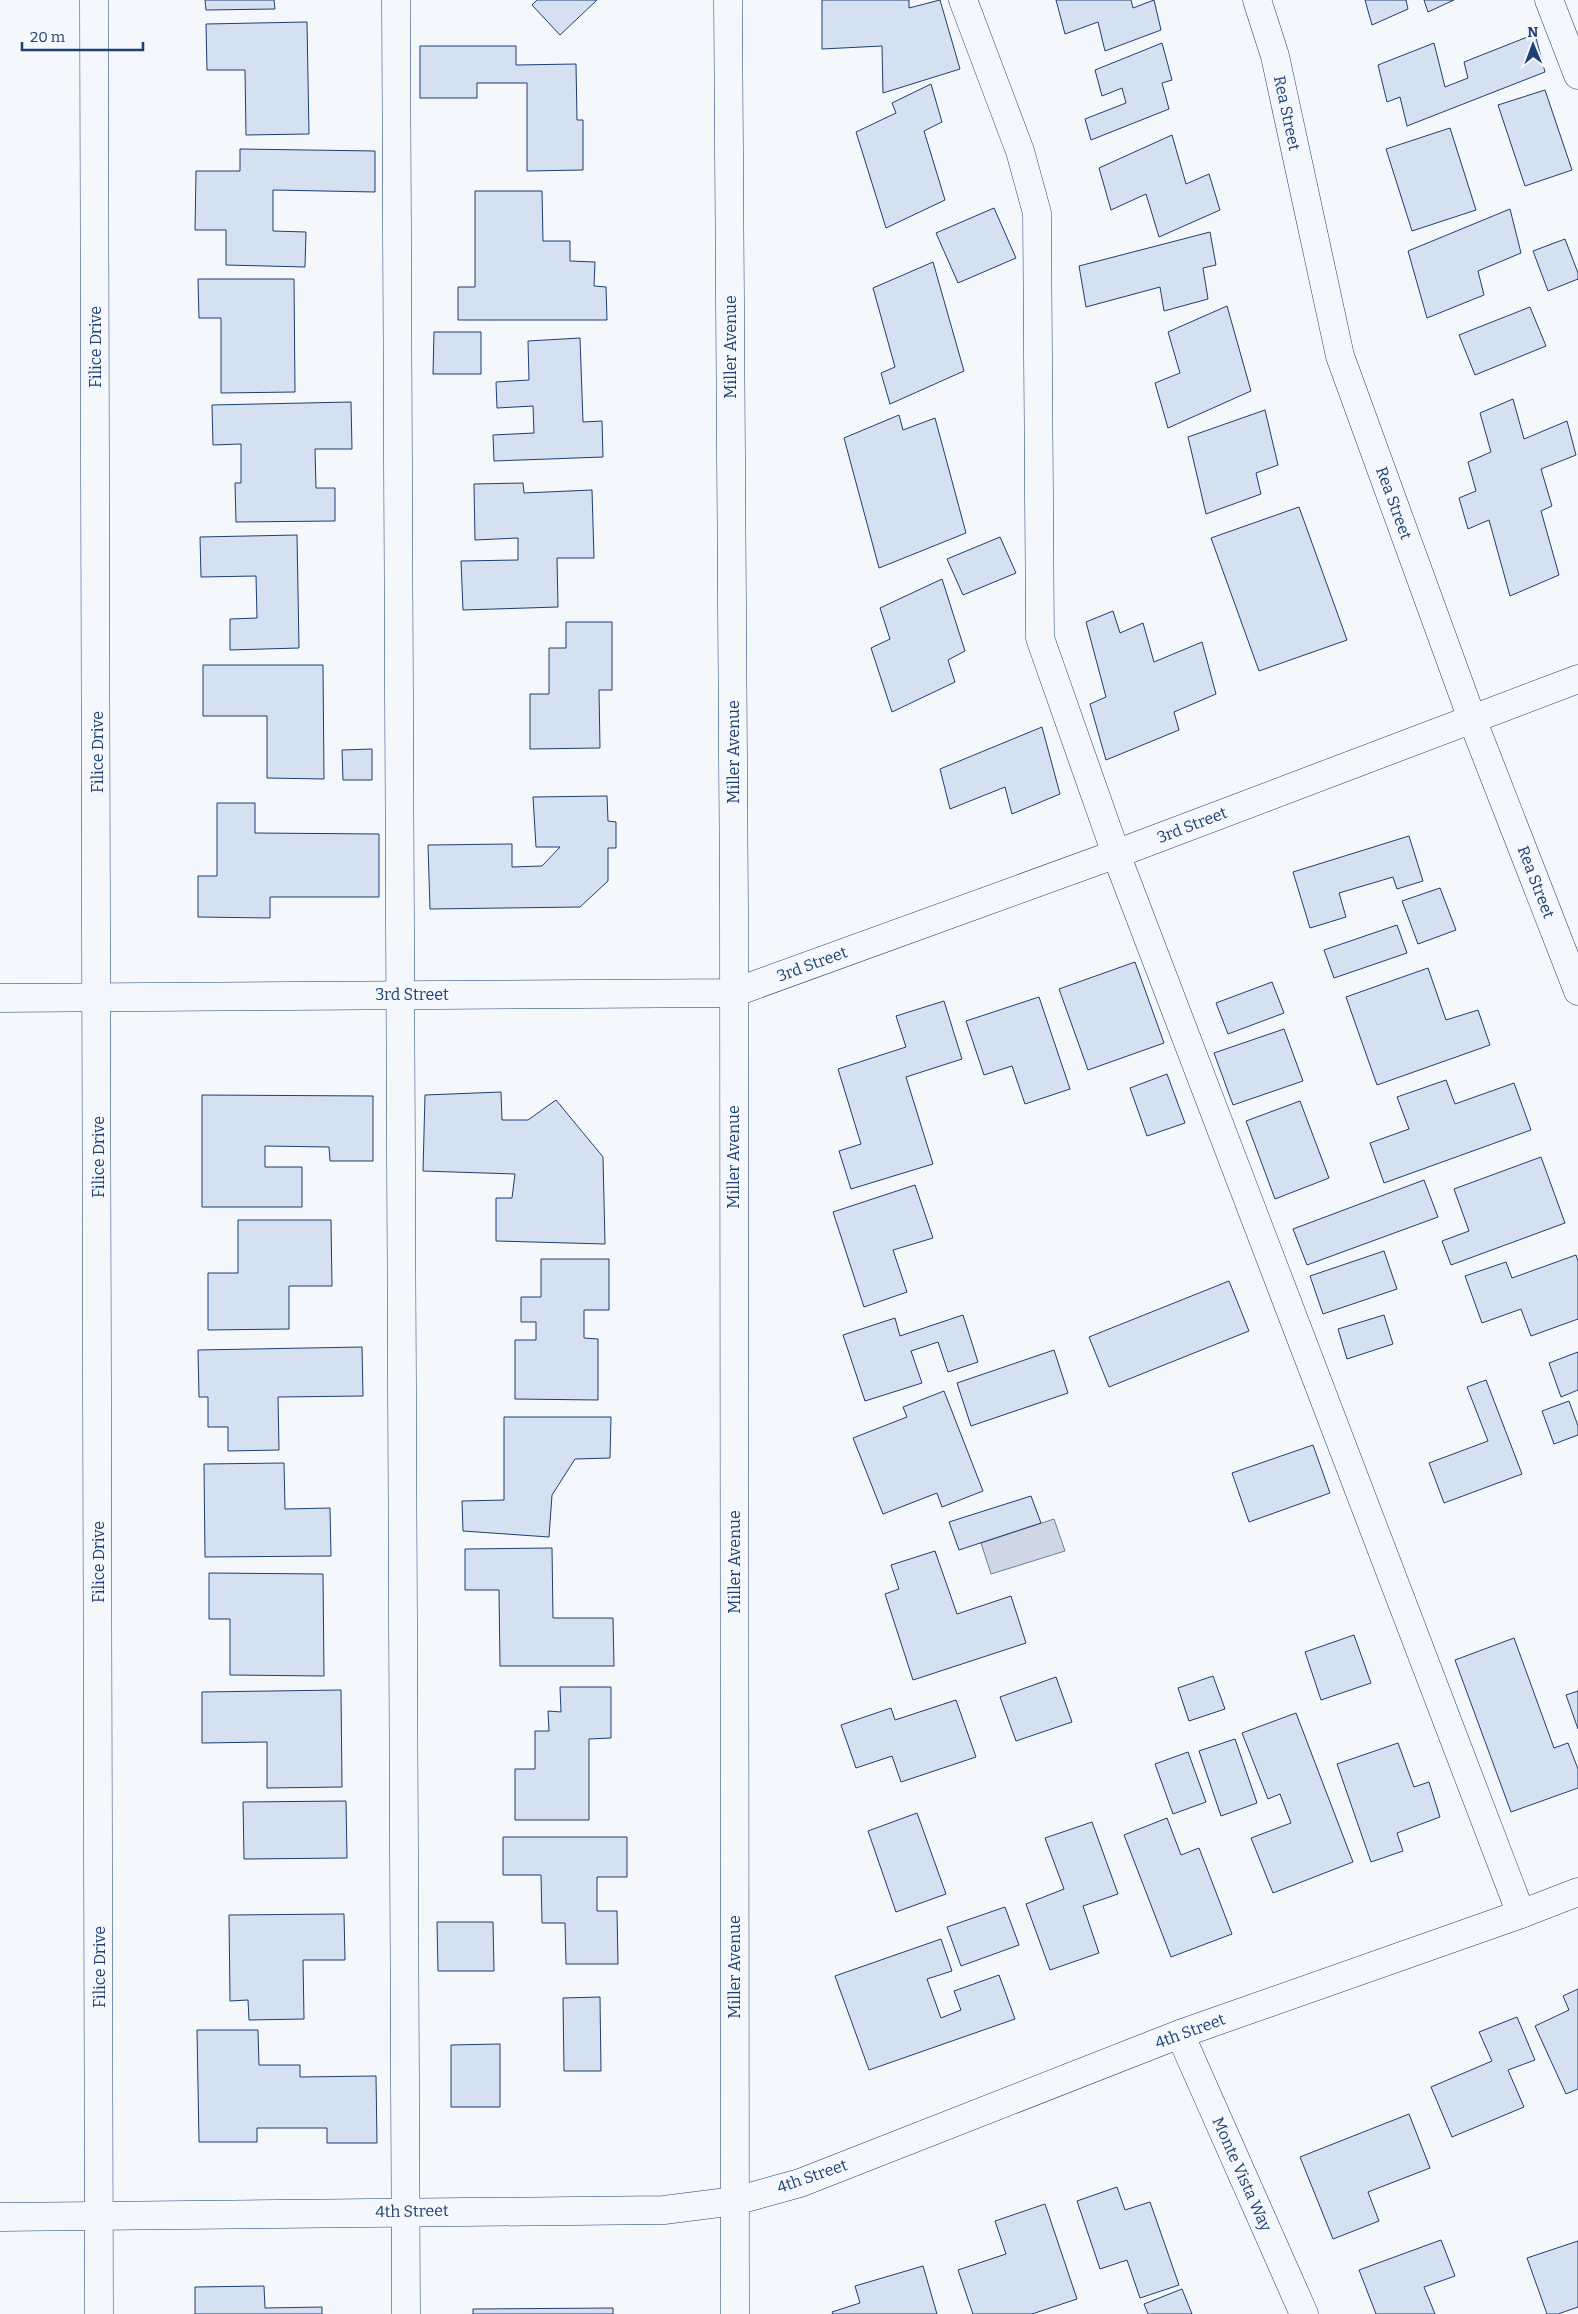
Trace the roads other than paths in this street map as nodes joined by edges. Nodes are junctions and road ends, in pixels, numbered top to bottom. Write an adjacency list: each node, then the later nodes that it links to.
1 (94, 0): 15 (street, Filice Drive)
2 (396, 0): 13 (street)
3 (728, 0): 12 (street, Miller Avenue)
4 (963, 0): 10 (street)
5 (1257, 0): 9 (street, Rea Street)
6 (1549, 0): 7 (street)
7 (1578, 75)
8 (1578, 679): 9 (street, 3rd Street)
9 (1472, 719): 10 (street, 3rd Street); 11 (street, Rea Street)
10 (1116, 854): 12 (street, 3rd Street); 17 (street)
11 (1578, 991)
12 (733, 993): 13 (street, 3rd Street); 19 (street, Miller Avenue)
13 (400, 994): 15 (street, 3rd Street); 20 (street)
14 (0, 998): 15 (street, 3rd Street)
15 (97, 998): 22 (street, Filice Drive)
16 (1578, 1892): 17 (street, 4th Street)
17 (1521, 1914): 18 (street, 4th Street)
18 (1180, 2034): 19 (street, 4th Street); 26 (street, Monte Vista Way)
19 (734, 2201): 20 (street, 4th Street); 25 (street, Miller Avenue)
20 (405, 2211): 22 (street, 4th Street); 24 (street)
21 (0, 2216): 22 (street, 4th Street)
22 (98, 2217): 23 (street, Filice Drive)
23 (99, 2314)
24 (406, 2314)
25 (735, 2314)
26 (1304, 2314)

